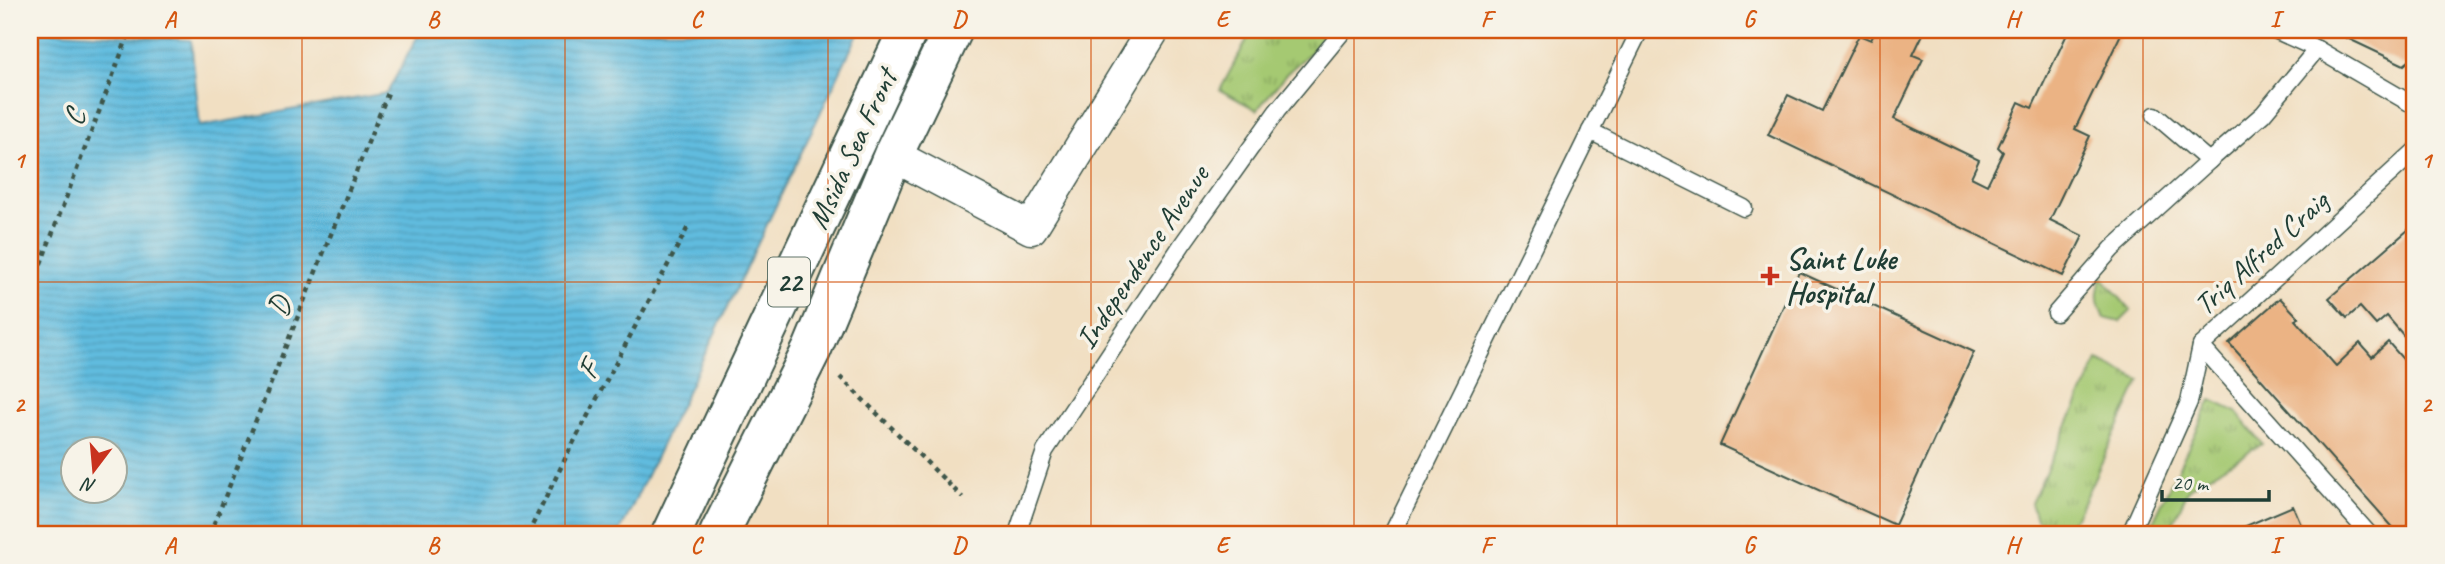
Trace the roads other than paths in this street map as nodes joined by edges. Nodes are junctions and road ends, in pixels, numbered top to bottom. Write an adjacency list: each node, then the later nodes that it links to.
1 (908, 30): 17 (highway, Msida Sea Front / 22)
2 (953, 30): 12 (highway, Msida Sea Front / 22)
3 (1153, 30): 12 (street)
4 (1344, 30): 19 (lane, Independence Avenue)
5 (1640, 30): 10 (lane)
6 (2275, 30): 7 (lane)
7 (2316, 49): 8 (lane); 13 (lane)
8 (2414, 103)
9 (2155, 115): 13 (lane)
10 (1590, 131): 14 (lane); 20 (lane)
11 (2415, 151): 16 (lane, Triq Alfred Craig)
12 (893, 155): 18 (highway, Msida Sea Front / 22)
13 (2209, 161): 15 (lane)
14 (1744, 208)
15 (2056, 313)
16 (2201, 346): 21 (lane, Triq Alfred Craig); 22 (lane)
17 (670, 534)
18 (719, 534)
19 (1017, 534)
20 (1392, 534)
21 (2130, 534)
22 (2369, 534)

